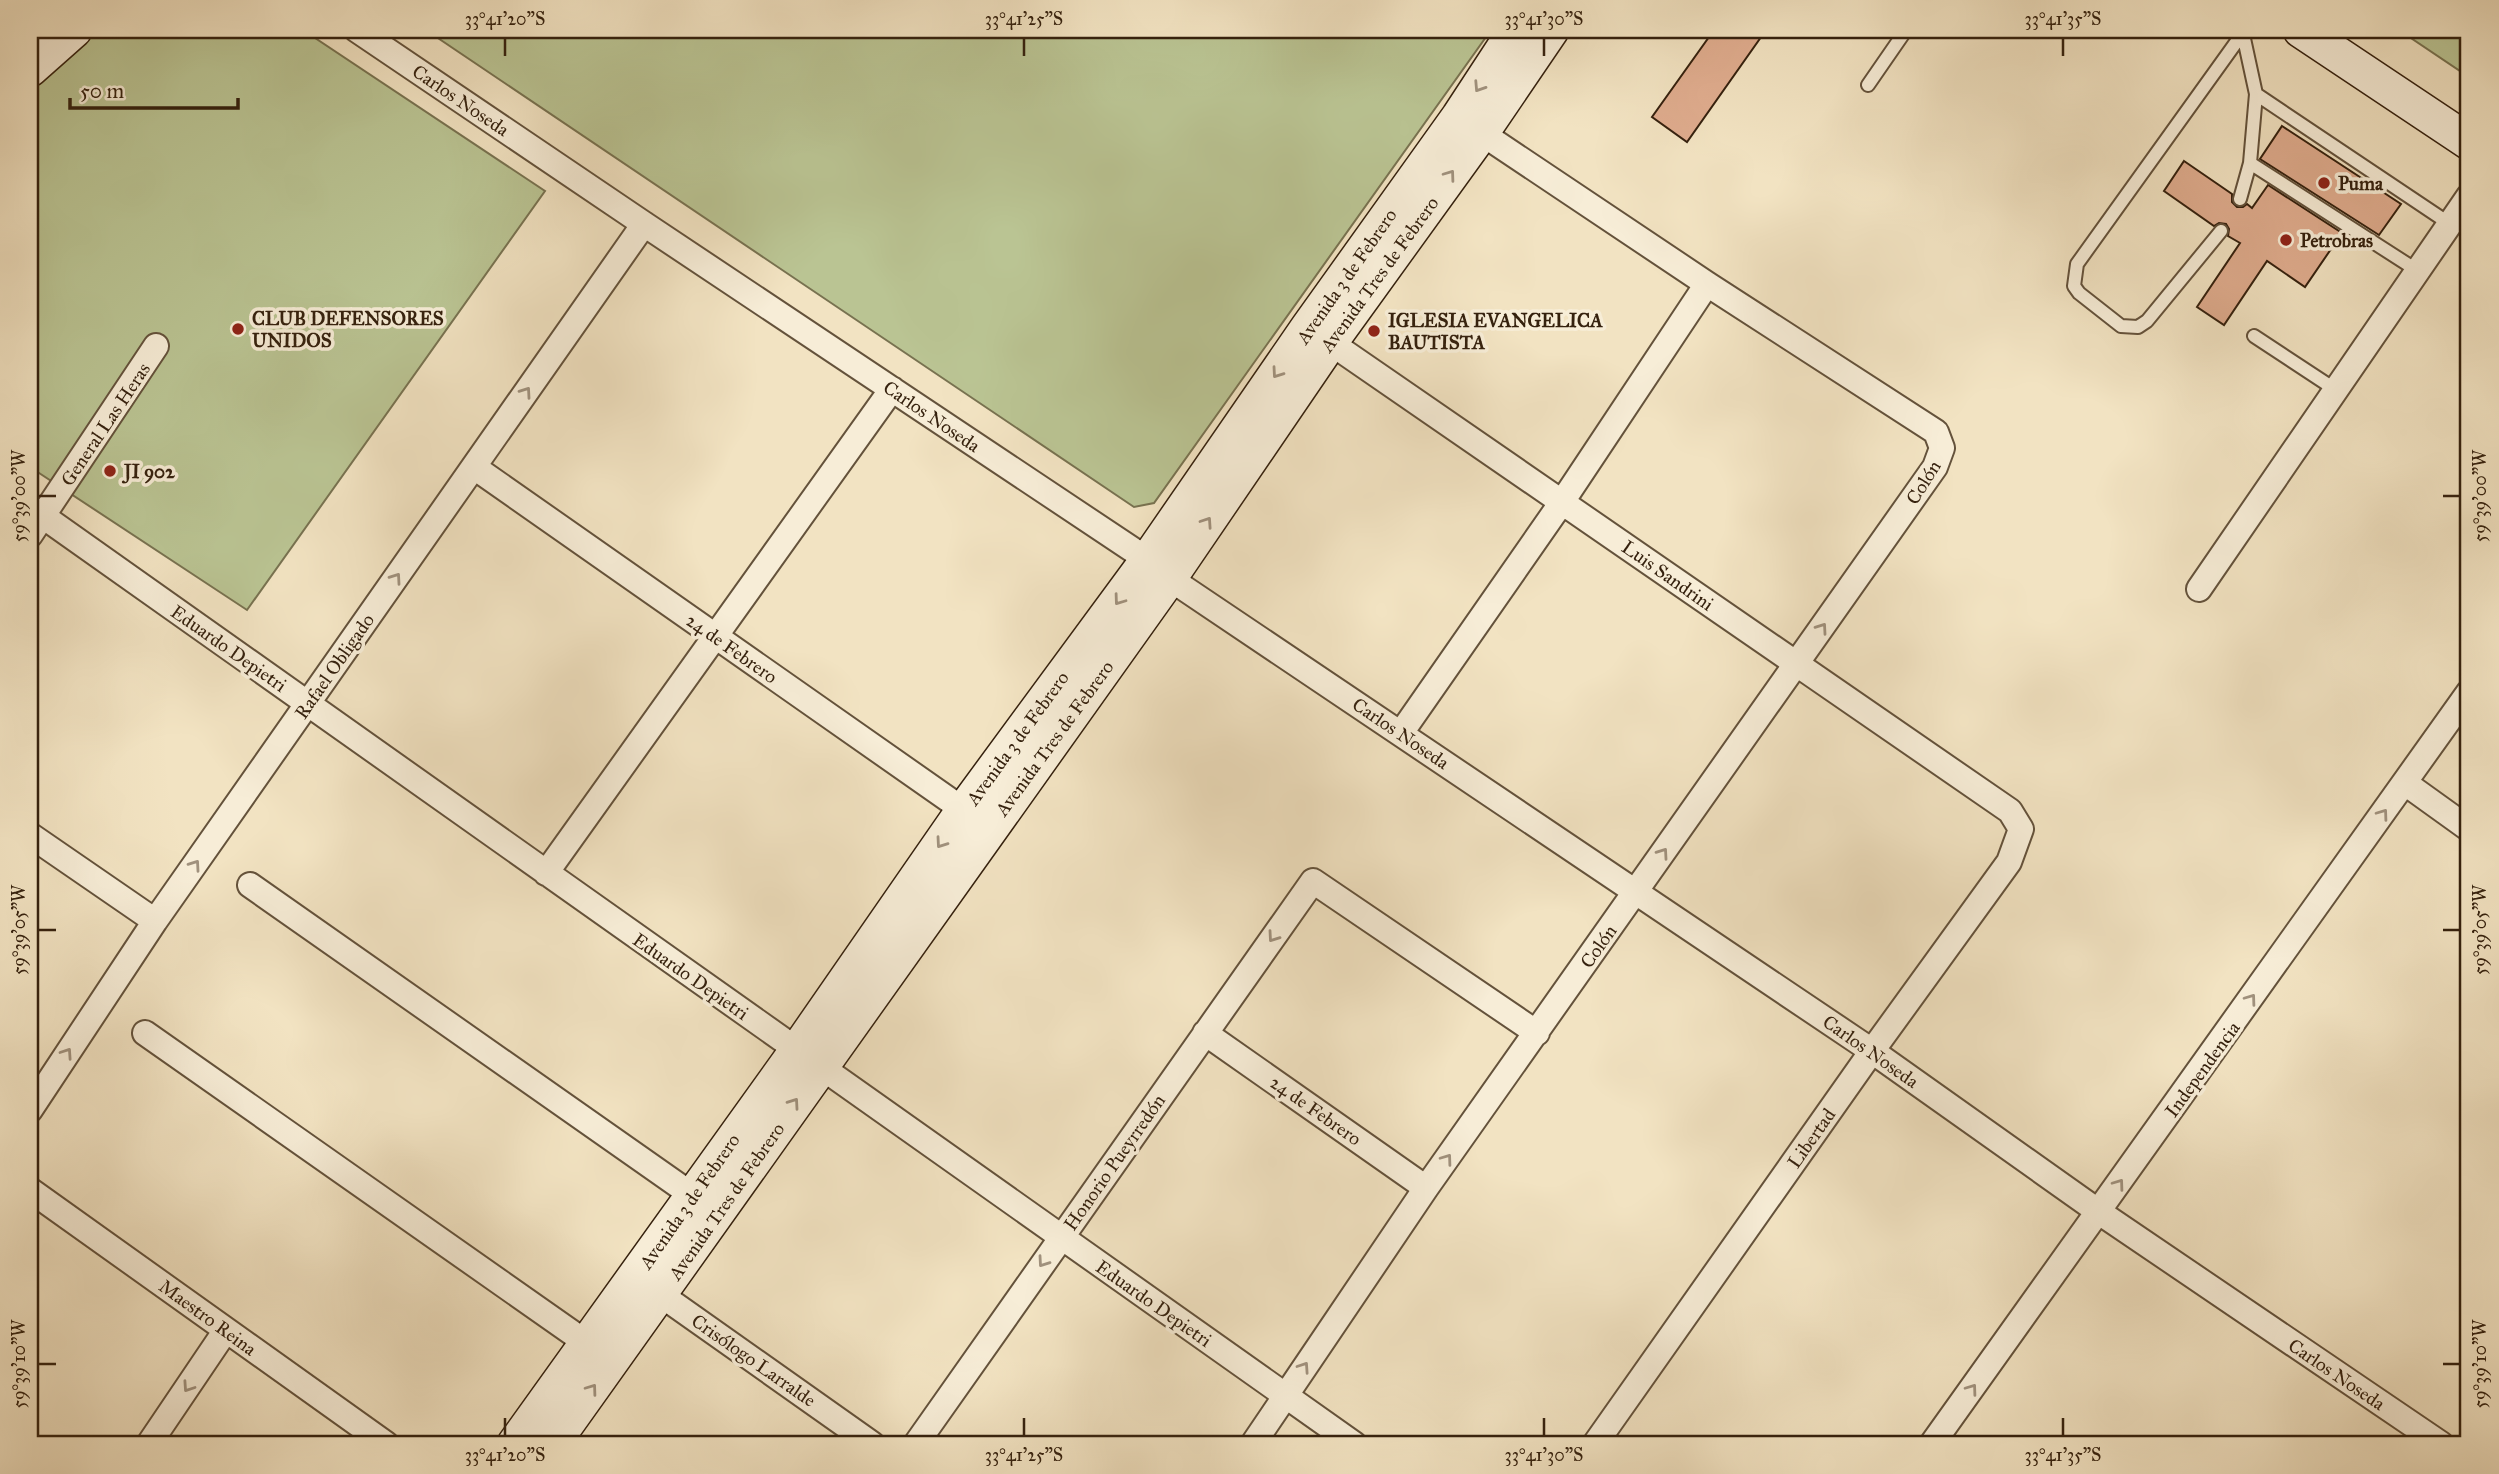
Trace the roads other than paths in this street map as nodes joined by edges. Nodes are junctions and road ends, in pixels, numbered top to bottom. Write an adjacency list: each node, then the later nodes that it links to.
1 (74, 30): 8 (main road)
2 (357, 30): 16 (street, Carlos Noseda)
3 (1516, 30): 11 (main road, one-way to 11)
4 (1551, 30): 11 (main road, Avenida Tres de Febrero)
5 (1906, 30): 9 (lane)
6 (2301, 30): 12 (main road)
7 (2244, 32): 10 (lane); 18 (lane)
8 (30, 69)
9 (1868, 85)
10 (2256, 94): 13 (lane); 17 (lane)
11 (1470, 125): 20 (street); 21 (main road, Avenida Tres de Febrero)
12 (2469, 142)
13 (2250, 163): 15 (lane); 19 (lane)
14 (2469, 196): 17 (street)
15 (2240, 199)
16 (644, 224): 24 (street, Carlos Noseda); 26 (street, Rafael Obligado, one-way to 16)
17 (2450, 224): 19 (street)
18 (2221, 231)
19 (2418, 271): 25 (street)
20 (1707, 284): 27 (street); 32 (street, Colón, one-way to 20)
21 (1319, 335): 27 (street, Luis Sandrini); 29 (main road, Avenida Tres de Febrero)
22 (2254, 336): 25 (lane)
23 (156, 346): 28 (street, General Las Heras)
24 (892, 389): 29 (street, Carlos Noseda); 31 (street)
25 (2336, 390): 30 (street)
26 (474, 467): 31 (street, 24 de Febrero); 34 (street, Rafael Obligado, one-way to 26)
27 (1562, 502): 32 (street, Luis Sandrini); 35 (street)
28 (34, 520): 34 (street, Eduardo Depietri)
29 (1158, 569): 35 (street, Carlos Noseda); 37 (main road, Avenida Tres de Febrero)
30 (2199, 589)
31 (715, 636): 37 (street, 24 de Febrero); 41 (street)
32 (1797, 664): 38 (street, Luis Sandrini); 43 (street, Colón, one-way to 32)
33 (2469, 692): 36 (street, Independencia)
34 (307, 704): 41 (street, Eduardo Depietri); 44 (street, Rafael Obligado, one-way to 34)
35 (1401, 733): 43 (street, Carlos Noseda)
36 (2405, 783): 39 (street); 54 (street, Independencia, one-way to 36)
37 (977, 819): 49 (main road, Avenida Tres de Febrero)
38 (2021, 829): 48 (street, Libertad)
39 (2469, 829)
40 (30, 835): 44 (street)
41 (546, 873): 49 (street, Eduardo Depietri)
42 (250, 885): 53 (street)
43 (1636, 891): 47 (street, Colón); 48 (street, Carlos Noseda)
44 (155, 921): 50 (street, Rafael Obligado, one-way to 44)
45 (145, 1033): 58 (street)
46 (1205, 1033): 47 (street, Honorio Pueyrredón, one-way to 46); 51 (street, 24 de Febrero); 55 (street, Honorio Pueyrredón)
47 (1537, 1033): 51 (street, Colón, one-way to 47)
48 (1872, 1051): 54 (street, Carlos Noseda); 68 (street, Libertad)
49 (808, 1059): 53 (main road, Avenida 3 de Febrero); 55 (street, Eduardo Depietri); 56 (main road, Avenida Tres de Febrero, one-way to 49)
50 (30, 1110)
51 (1426, 1188): 59 (street, Colón, one-way to 51)
52 (30, 1190): 57 (street, Maestro Reina)
53 (692, 1195): 56 (main road, Avenida 3 de Febrero)
54 (2099, 1212): 69 (street, Independencia, one-way to 54); 70 (street, Carlos Noseda)
55 (1060, 1237): 59 (street, Eduardo Depietri); 65 (street, Honorio Pueyrredón, one-way to 65)
56 (648, 1286): 58 (main road, Avenida 3 de Febrero); 63 (main road, Avenida Tres de Febrero, one-way to 56); 64 (street, Crisólogo Larralde)
57 (226, 1330): 60 (street, one-way to 60); 61 (street, Maestro Reina)
58 (588, 1344): 62 (main road, Avenida 3 de Febrero)
59 (1284, 1395): 66 (street, Colón); 67 (street, Eduardo Depietri)
60 (149, 1444)
61 (386, 1444)
62 (515, 1444)
63 (552, 1444)
64 (872, 1444)
65 (916, 1444)
66 (1253, 1444)
67 (1354, 1444)
68 (1594, 1444)
69 (1932, 1444)
70 (2441, 1444)

